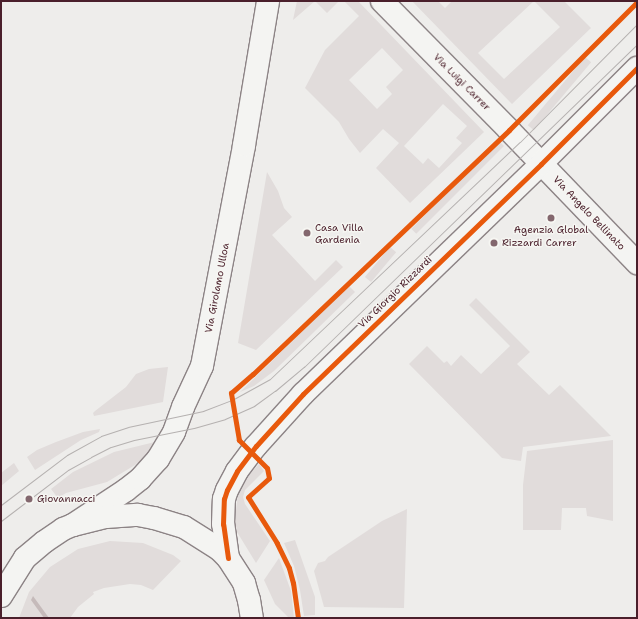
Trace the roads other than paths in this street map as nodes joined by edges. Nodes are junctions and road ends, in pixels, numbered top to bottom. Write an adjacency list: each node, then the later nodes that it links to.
1 (268, 1): 6 (street, Via Girolamo Ulloa)
2 (382, 1): 4 (street, Via Luigi Carrer)
3 (637, 68): 4 (street, Via Giorgio Rizzardi)
4 (541, 164): 5 (street, Via Angelo Bellinato); 7 (street, Via Giorgio Rizzardi)
5 (637, 263)
6 (73, 525): 7 (street); 8 (street)
7 (228, 558): 9 (street)
8 (3, 594)
9 (251, 609): 10 (street)
10 (262, 618)

